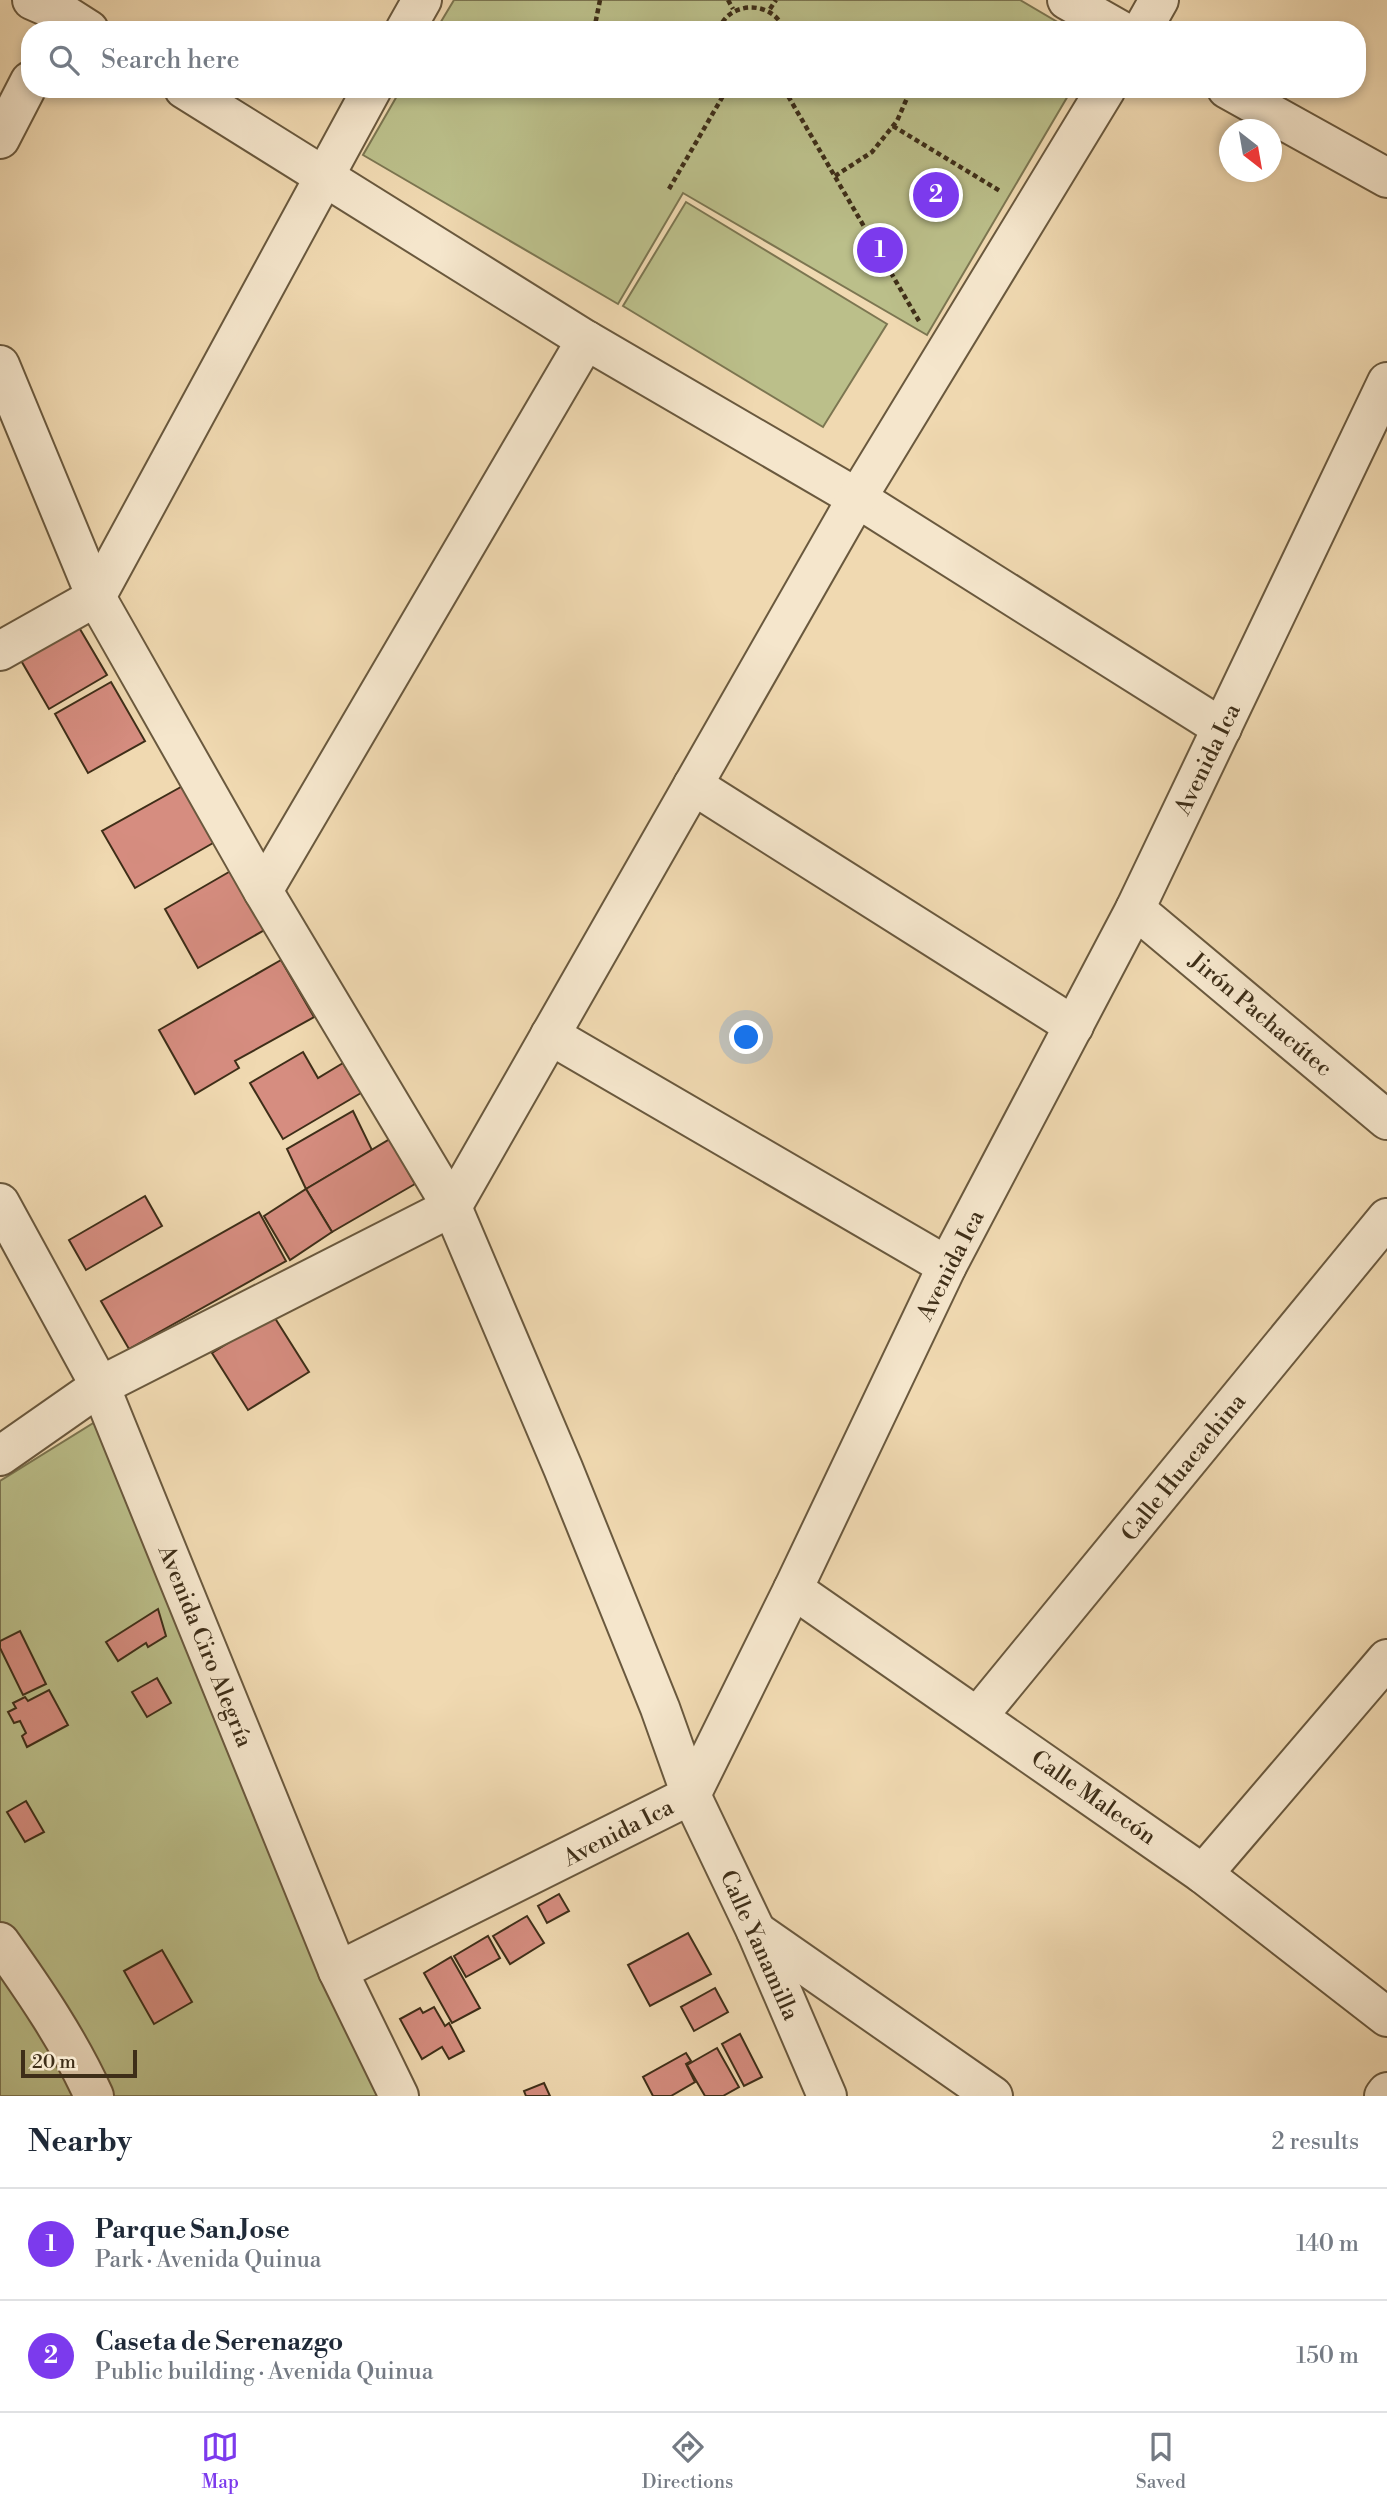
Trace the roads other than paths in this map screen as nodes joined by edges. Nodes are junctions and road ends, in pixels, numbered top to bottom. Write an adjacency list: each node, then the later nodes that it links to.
1 (422, 0): 4 (street)
2 (1067, 0): 5 (street)
3 (1159, 0): 6 (street)
4 (410, 21)
5 (1104, 21)
6 (1147, 21)
7 (21, 98): 12 (street)
8 (198, 98): 13 (street)
9 (367, 98): 13 (street)
10 (1101, 98): 19 (street)
11 (1243, 98): 14 (street)
12 (0, 139)
13 (323, 176): 15 (street); 20 (street)
14 (1387, 178)
15 (586, 340): 19 (street); 24 (street)
16 (0, 365): 20 (street, Calle Yanamilla)
17 (1387, 382): 18 (street, Avenida Ica)
18 (1377, 429): 22 (street, Avenida Ica)
19 (857, 498): 22 (street); 23 (street)
20 (96, 597): 21 (street); 24 (street, Calle Yanamilla)
21 (0, 652)
22 (1222, 728): 25 (street, Avenida Ica)
23 (693, 785): 26 (street); 27 (street)
24 (263, 891): 30 (street, Calle Yanamilla)
25 (1135, 909): 26 (street, Avenida Ica); 28 (street, Jirón Pachacútec)
26 (1074, 1026): 32 (street, Avenida Ica)
27 (550, 1035): 30 (street); 32 (street)
28 (1387, 1120)
29 (0, 1203): 33 (street, Avenida Ciro Alegría)
30 (452, 1206): 33 (street); 38 (street, Calle Yanamilla)
31 (1387, 1218): 37 (street, Calle Huacachina)
32 (947, 1266): 35 (street, Avenida Ica)
33 (100, 1386): 34 (street); 42 (street, Avenida Ciro Alegría)
34 (0, 1456)
35 (793, 1589): 37 (street, Calle Malecón); 38 (street, Avenida Ica)
36 (1387, 1659): 39 (street)
37 (978, 1717): 39 (street, Calle Malecón)
38 (691, 1795): 40 (street, Calle Yanamilla); 42 (street, Avenida Ica)
39 (1203, 1874): 43 (street, Calle Malecón)
40 (756, 1931): 47 (street, Calle Yanamilla); 48 (street)
41 (0, 1942): 45 (street)
42 (338, 1972): 46 (street, Avenida Ciro Alegría)
43 (1387, 2017)
44 (1387, 2092): 49 (street)
45 (94, 2096)
46 (399, 2096)
47 (827, 2096)
48 (993, 2096)
49 (1384, 2096)

